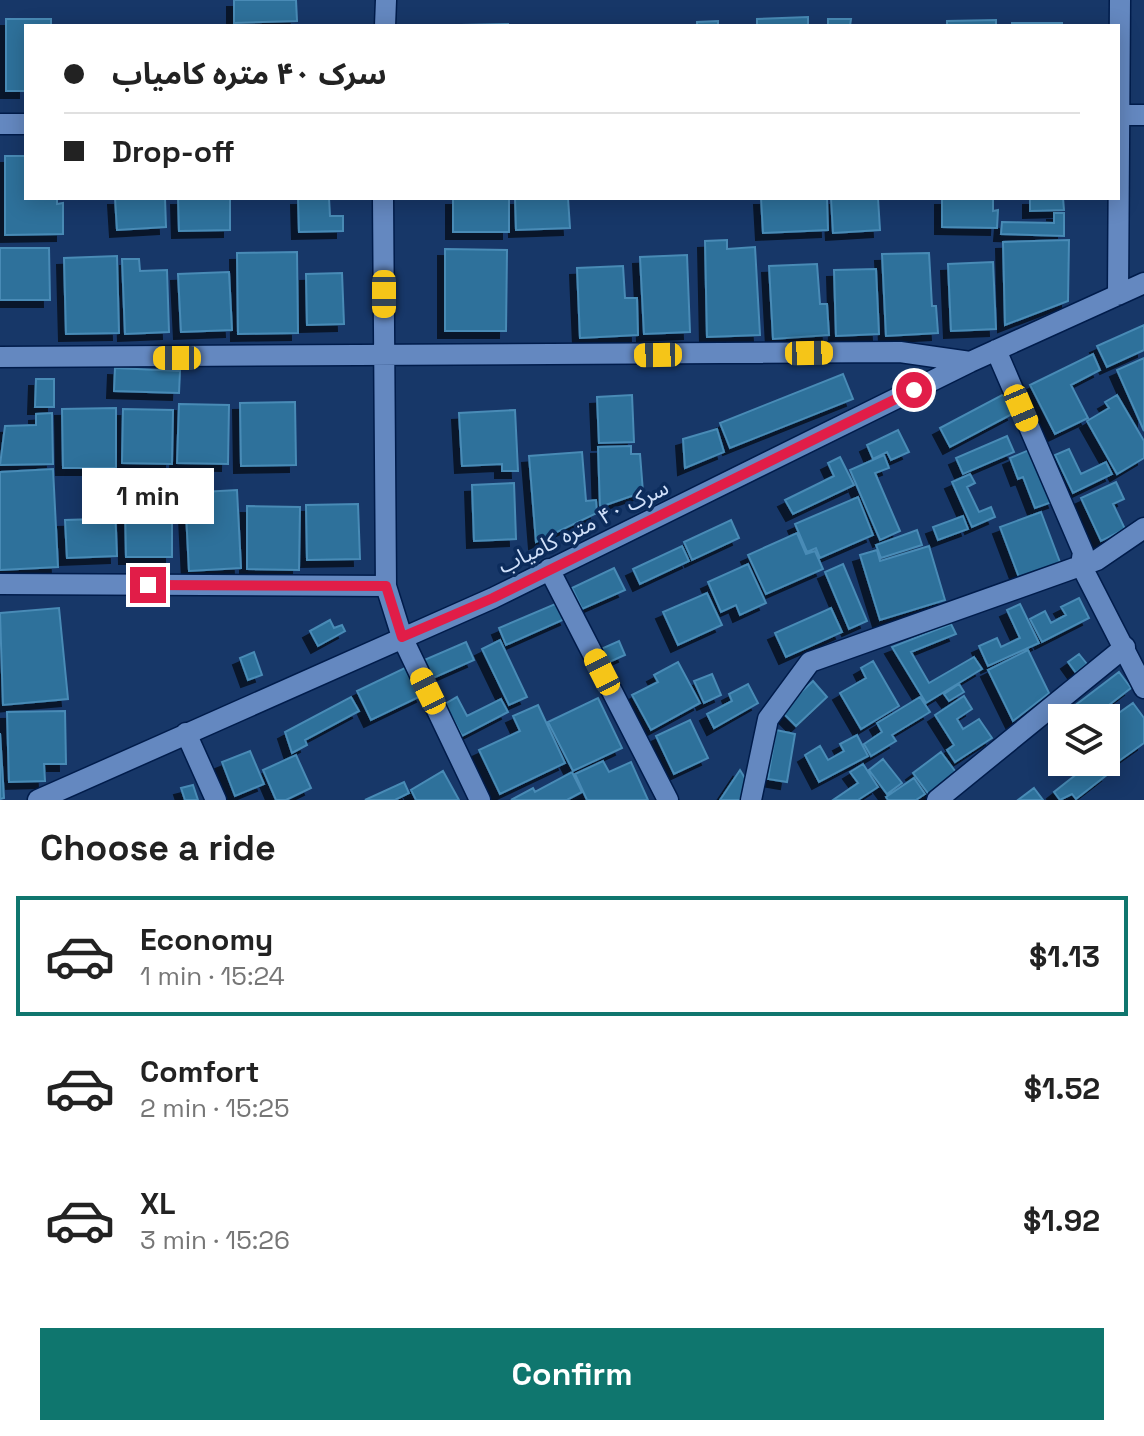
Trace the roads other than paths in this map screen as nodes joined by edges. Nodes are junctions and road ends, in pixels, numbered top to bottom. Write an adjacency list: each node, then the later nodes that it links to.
1 (386, 0): 3 (street)
2 (1120, 0): 4 (street)
3 (385, 24)
4 (1120, 24)
5 (1120, 115): 6 (street)
6 (1144, 115)
7 (0, 124): 8 (street)
8 (24, 124)
9 (383, 200): 15 (street)
10 (1119, 200): 12 (street)
11 (1144, 283): 12 (street, سرک ۴۰ متره کامیاب)
12 (1118, 295): 13 (street, سرک ۴۰ متره کامیاب)
13 (996, 350): 16 (street, سرک ۴۰ متره کامیاب); 18 (street)
14 (0, 357): 15 (street)
15 (385, 358): 16 (street); 21 (street)
16 (970, 362): 19 (street, سرک ۴۰ متره کامیاب)
17 (1144, 528): 18 (street)
18 (1081, 565): 23 (street); 30 (street)
19 (549, 569): 22 (street, سرک ۴۰ متره کامیاب); 29 (street)
20 (0, 584): 21 (street)
21 (386, 586): 22 (street)
22 (402, 637): 25 (street, سرک ۴۰ متره کامیاب); 28 (street)
23 (1125, 647): 24 (street); 31 (street)
24 (1144, 688)
25 (186, 733): 26 (street, سرک ۴۰ متره کامیاب); 27 (street)
26 (38, 800)
27 (216, 800)
28 (480, 800)
29 (668, 800)
30 (751, 800)
31 (937, 800)

